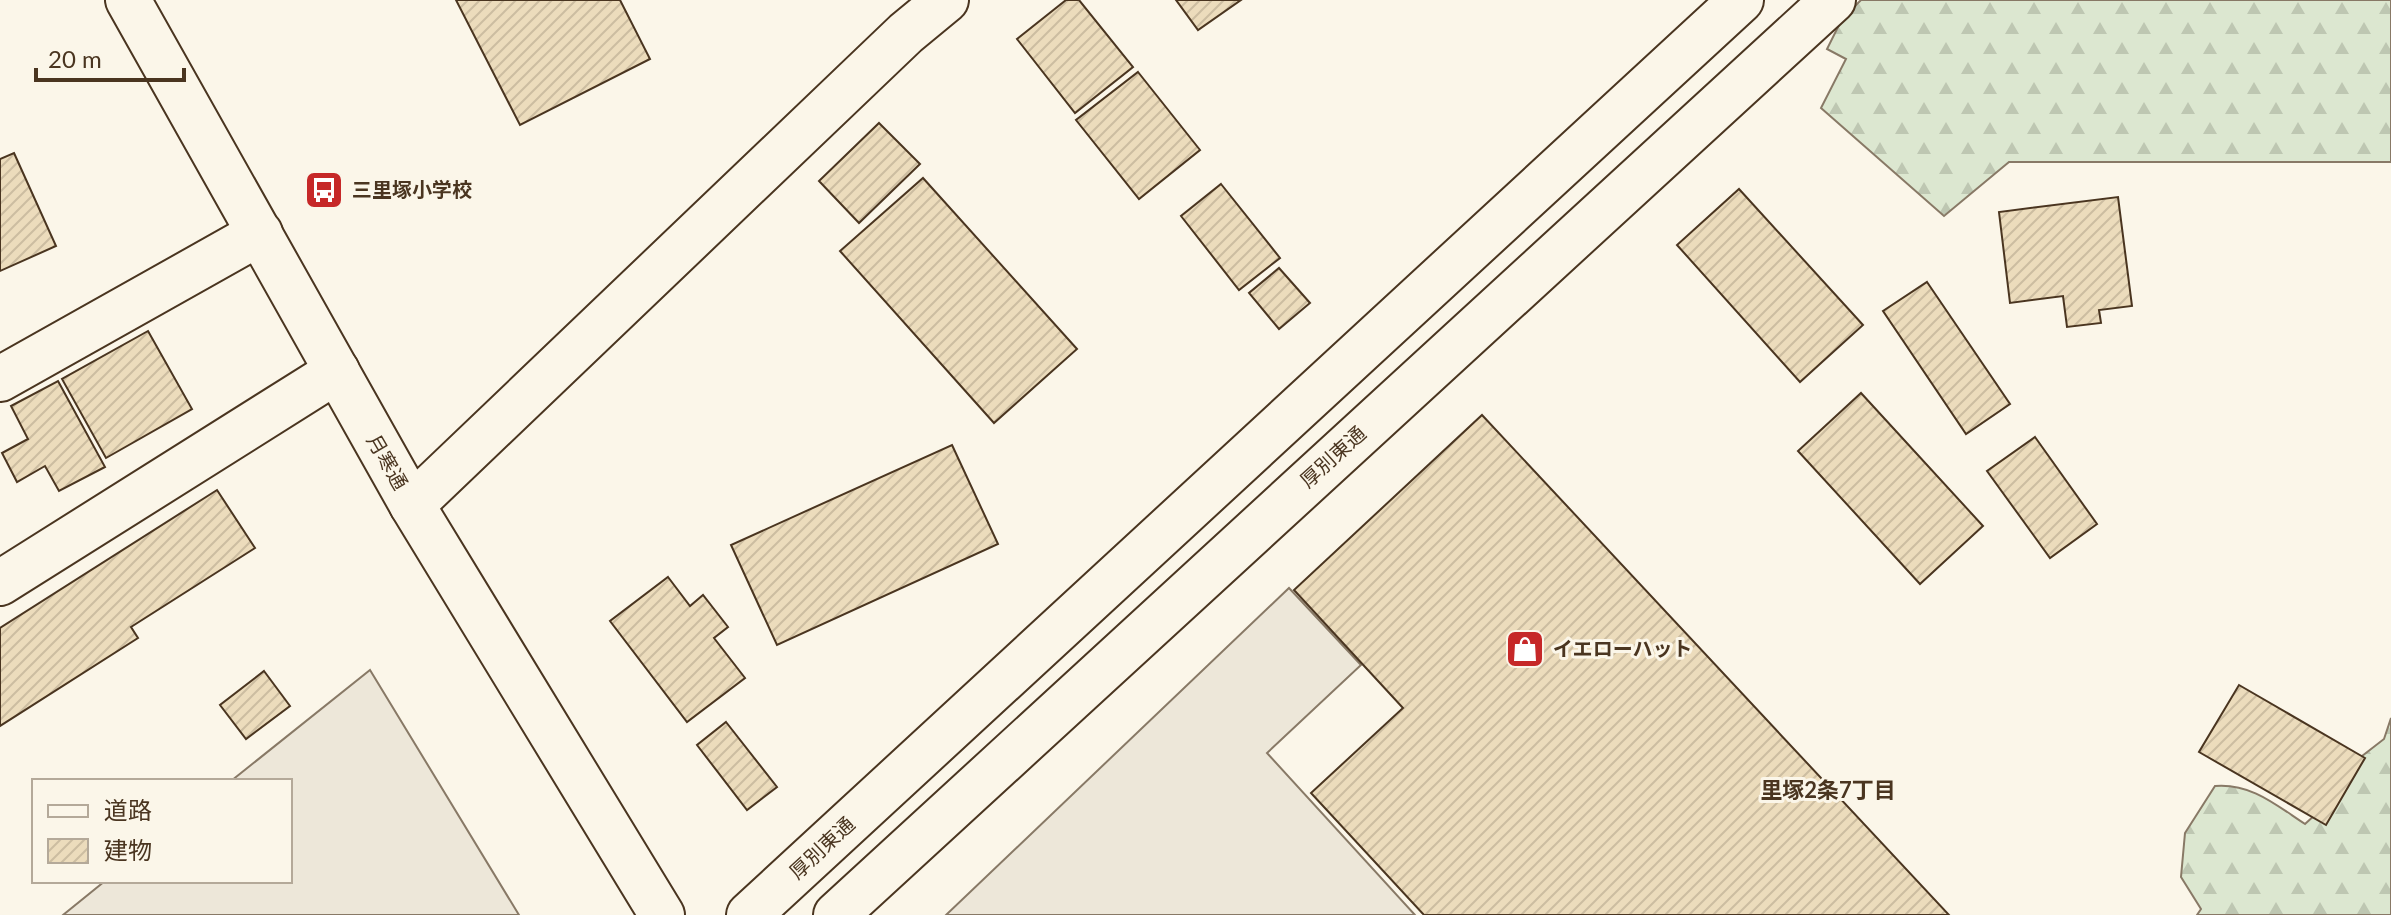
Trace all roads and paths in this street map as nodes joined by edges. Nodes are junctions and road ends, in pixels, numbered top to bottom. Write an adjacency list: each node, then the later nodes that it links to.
1 (128, 0): 5 (main road, 月寒通)
2 (946, 0): 8 (main road)
3 (1741, 0): 11 (main road, 厚別東通)
4 (1833, 0): 12 (main road, 厚別東通)
5 (260, 233): 6 (main road, 月寒通); 7 (main road)
6 (337, 371): 8 (main road, 月寒通); 9 (main road)
7 (0, 379)
8 (412, 505): 10 (main road, 月寒通)
9 (0, 583)
10 (662, 915)
11 (749, 915)
12 (836, 915)

